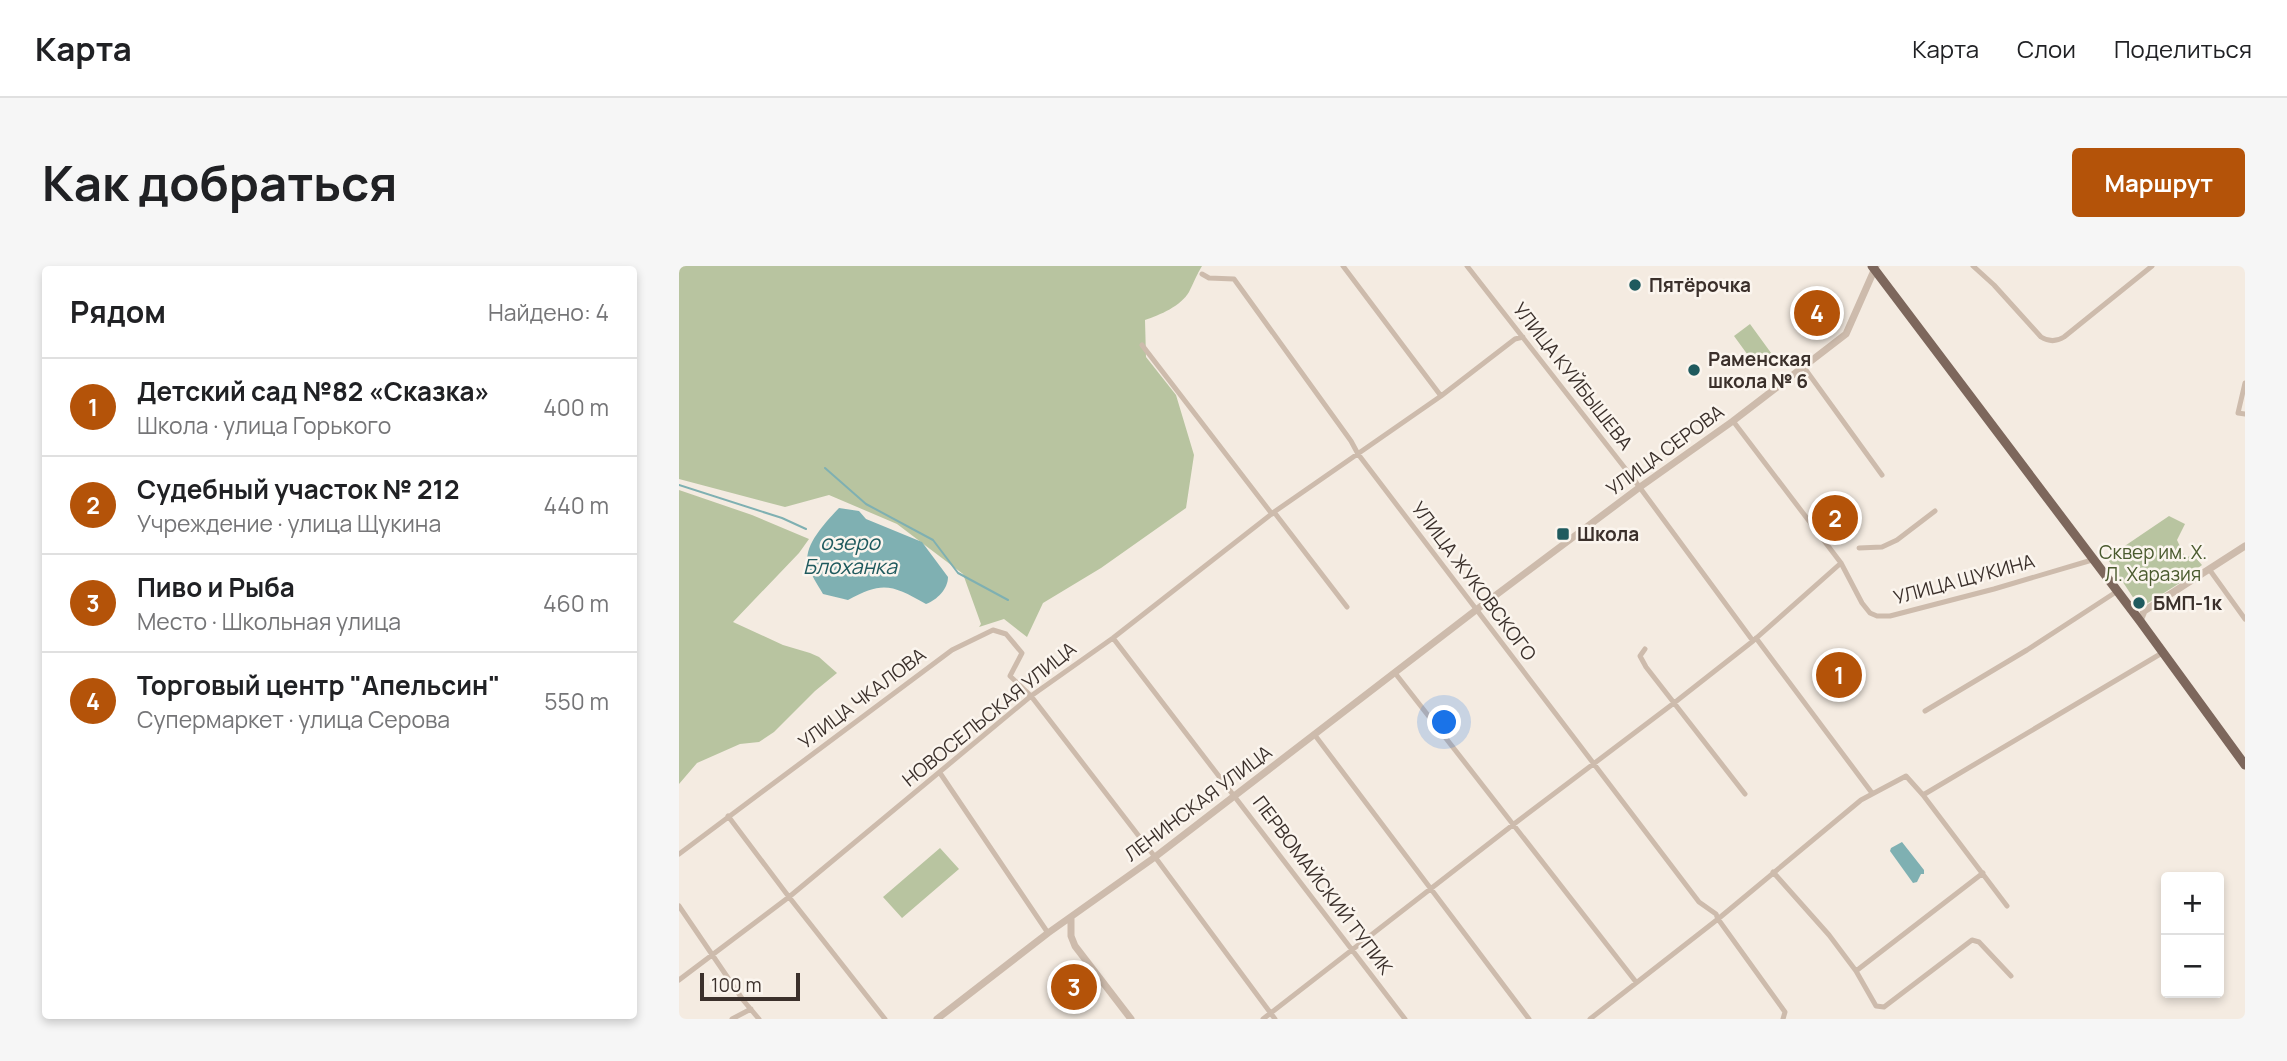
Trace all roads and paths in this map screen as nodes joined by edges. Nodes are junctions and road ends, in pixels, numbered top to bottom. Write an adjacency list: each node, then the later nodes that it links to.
1 (1343, 266): 11 (street)
2 (1467, 266): 7 (street, УЛИЦА КУЙБЫШЕВА)
3 (1973, 266): 4 (street)
4 (2152, 266)
5 (1874, 267): 9 (street, УЛИЦА СЕРОВА); 21 (main road)
6 (1202, 274): 14 (street, УЛИЦА ЖУКОВСКОГО)
7 (1523, 337): 11 (street, НОВОСЕЛЬСКАЯ УЛИЦА); 16 (street, УЛИЦА КУЙБЫШЕВА)
8 (1142, 345): 18 (street)
9 (1803, 366): 13 (street, УЛИЦА СЕРОВА); 15 (street)
10 (2245, 383): 12 (street)
11 (1441, 397): 14 (street, НОВОСЕЛЬСКАЯ УЛИЦА)
12 (2242, 414)
13 (1733, 421): 16 (street, УЛИЦА СЕРОВА); 22 (street, УЛИЦА ЩУКИНА)
14 (1358, 454): 18 (street, НОВОСЕЛЬСКАЯ УЛИЦА); 26 (street, УЛИЦА ЖУКОВСКОГО)
15 (1882, 475)
16 (1640, 488): 26 (street, УЛИЦА СЕРОВА); 30 (street, УЛИЦА КУЙБЫШЕВА)
17 (1935, 511): 20 (street)
18 (1273, 513): 25 (street); 29 (street, НОВОСЕЛЬСКАЯ УЛИЦА)
19 (2245, 546): 23 (street)
20 (1859, 548)
21 (2092, 560): 22 (street, УЛИЦА ЩУКИНА); 24 (main road)
22 (1841, 564): 30 (street)
23 (2209, 569): 27 (street); 28 (street)
24 (2116, 592): 28 (main road); 36 (street)
25 (1347, 607)
26 (1476, 610): 33 (street, ЛЕНИНСКАЯ УЛИЦА); 38 (street, УЛИЦА ЖУКОВСКОГО)
27 (2245, 619)
28 (2140, 621): 32 (main road)
29 (1113, 638): 34 (street, НОВОСЕЛЬСКАЯ УЛИЦА); 43 (street, ПЕРВОМАЙСКИЙ ТУПИК)
30 (1755, 639): 35 (street); 41 (street, УЛИЦА КУЙБЫШЕВА)
31 (1645, 649): 35 (street)
32 (2162, 653): 39 (main road); 44 (street)
33 (1395, 673): 37 (street, ЛЕНИНСКАЯ УЛИЦА); 46 (street)
34 (1031, 696): 40 (street, НОВОСЕЛЬСКАЯ УЛИЦА); 45 (street, УЛИЦА ЧКАЛОВА); 48 (street)
35 (1674, 703): 38 (street); 42 (street)
36 (1925, 711)
37 (1314, 734): 43 (street, ЛЕНИНСКАЯ УЛИЦА); 51 (street)
38 (1594, 764): 46 (street); 56 (street, УЛИЦА ЖУКОВСКОГО)
39 (2245, 765)
40 (940, 773): 52 (street, НОВОСЕЛЬСКАЯ УЛИЦА); 57 (street)
41 (1873, 793): 44 (street); 49 (street)
42 (1745, 794)
43 (1235, 795): 48 (street, ЛЕНИНСКАЯ УЛИЦА); 58 (street, ПЕРВОМАЙСКИЙ ТУПИК)
44 (1923, 795): 50 (street)
45 (728, 816): 47 (street, УЛИЦА ЧКАЛОВА); 52 (street)
46 (1514, 824): 51 (street); 63 (street)
47 (679, 854)
48 (1155, 857): 55 (street, ЛЕНИНСКАЯ УЛИЦА); 65 (street)
49 (1773, 872): 56 (street); 60 (street)
50 (1983, 873): 54 (street); 60 (street)
51 (1431, 888): 58 (street); 73 (street)
52 (789, 897): 59 (street, НОВОСЕЛЬСКАЯ УЛИЦА); 68 (street)
53 (679, 906): 59 (street)
54 (2007, 906)
55 (1071, 918): 57 (street, ЛЕНИНСКАЯ УЛИЦА); 70 (street)
56 (1718, 919): 63 (street); 75 (street, УЛИЦА ЖУКОВСКОГО)
57 (1048, 933): 69 (street, ЛЕНИНСКАЯ УЛИЦА)
58 (1353, 949): 65 (street); 72 (street, ПЕРВОМАЙСКИЙ ТУПИК)
59 (713, 955): 62 (street, НОВОСЕЛЬСКАЯ УЛИЦА); 64 (street)
60 (1856, 971): 61 (street)
61 (2011, 976)
62 (679, 980)
63 (1636, 982): 74 (street)
64 (751, 1009): 66 (street); 67 (street)
65 (1273, 1016): 71 (street)
66 (732, 1019)
67 (759, 1019)
68 (885, 1019)
69 (937, 1019)
70 (1131, 1019)
71 (1263, 1019)
72 (1405, 1019)
73 (1529, 1019)
74 (1590, 1019)
75 (1783, 1019)

